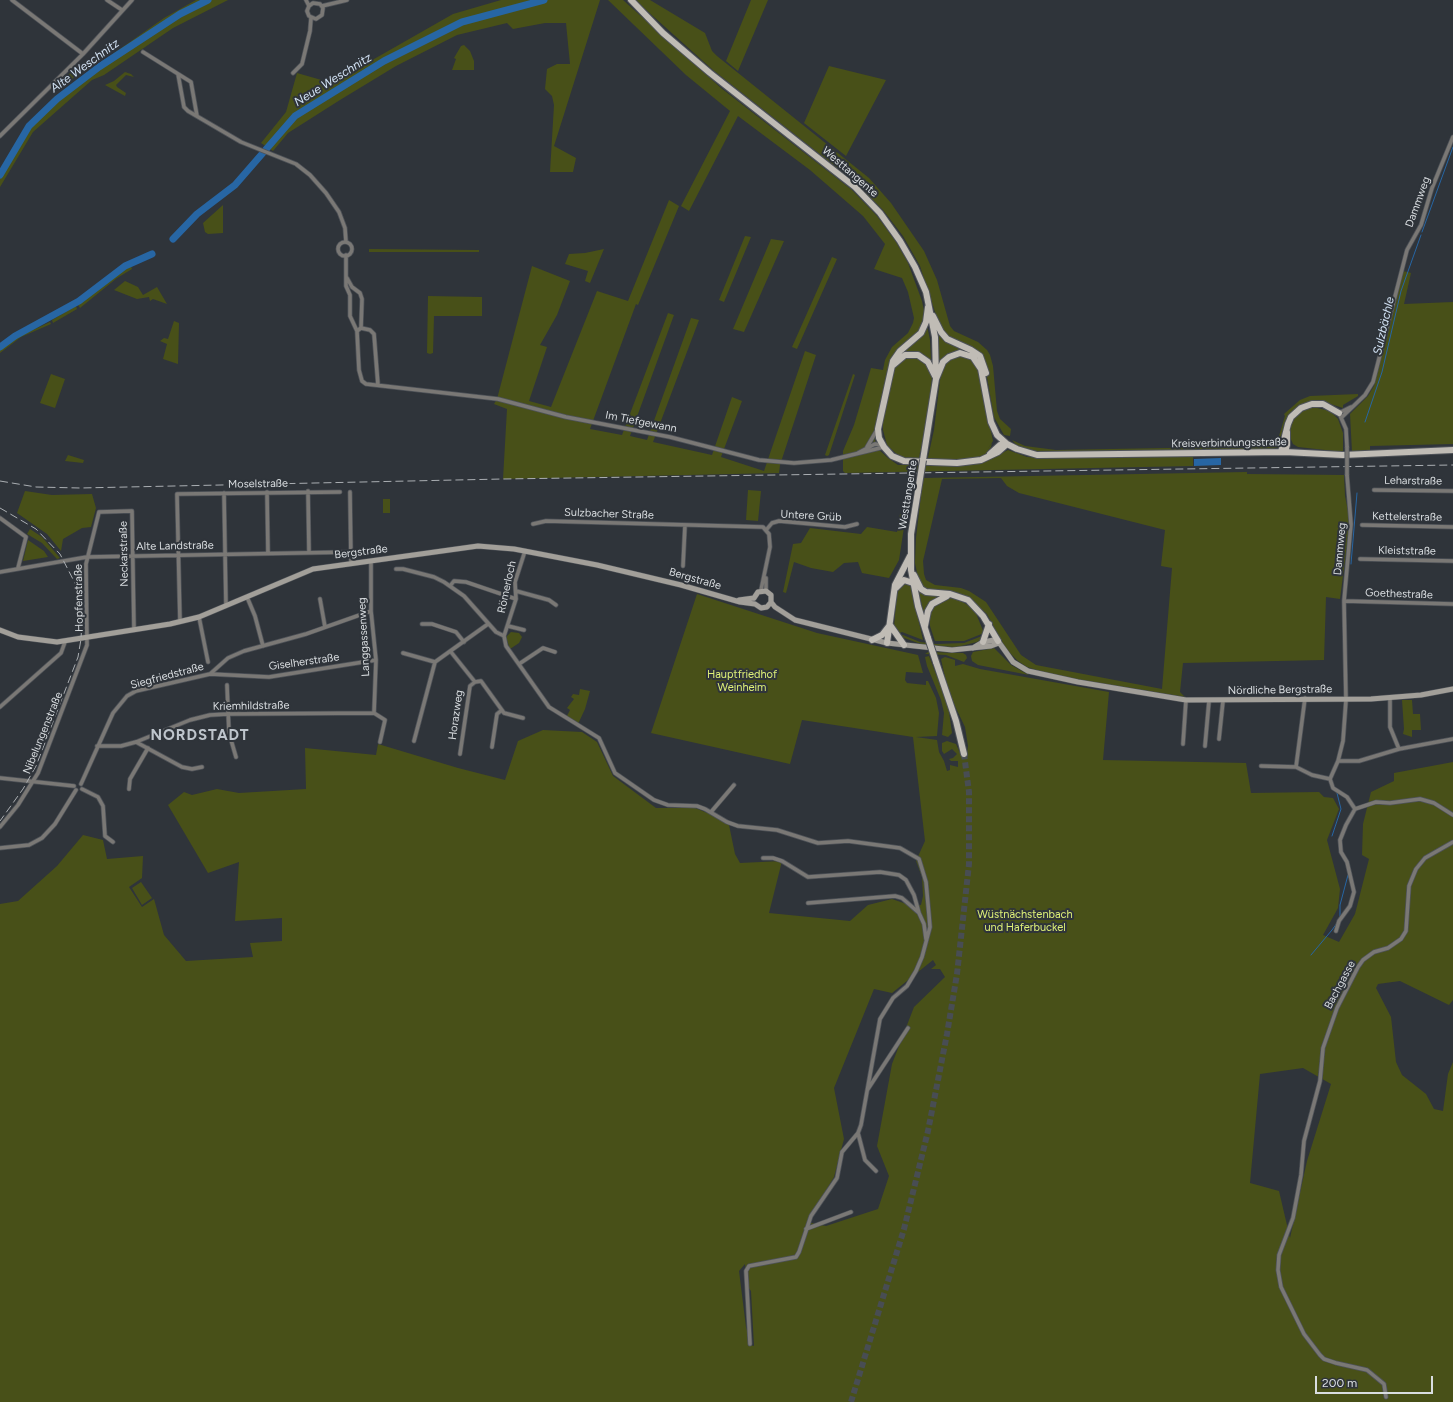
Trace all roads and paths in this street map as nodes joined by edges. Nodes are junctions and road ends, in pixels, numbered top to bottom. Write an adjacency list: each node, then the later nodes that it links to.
1 (12, 0): 17 (street)
2 (107, 0): 11 (street)
3 (132, 0): 11 (street)
4 (306, 0): 9 (street)
5 (347, 0): 8 (street)
6 (631, 0): 26 (main road, Westtangente)
7 (311, 1): 9 (street); 10 (street)
8 (336, 4): 10 (street); 12 (street)
9 (309, 6): 13 (street)
10 (322, 6): 12 (street)
11 (122, 10): 17 (street)
12 (324, 10): 14 (street)
13 (311, 18): 14 (street); 15 (street)
14 (316, 19): 15 (street)
15 (310, 31): 18 (street)
16 (143, 52): 19 (street)
17 (83, 54): 21 (street)
18 (293, 73)
19 (178, 74): 20 (street); 20 (street)
20 (197, 116): 23 (street)
21 (0, 136)
22 (1453, 137): 33 (street, Dammweg)
23 (346, 242): 24 (street); 24 (street)
24 (346, 256): 25 (street)
25 (347, 278): 28 (street); 29 (street)
26 (928, 301): 27 (main road, Westtangente); 30 (main road)
27 (931, 310): 31 (main road, Westtangente); 39 (main road)
28 (361, 328): 29 (street); 32 (street)
29 (357, 331): 32 (street, Im Tiefgewann)
30 (892, 367): 31 (main road); 34 (main road)
31 (936, 379): 37 (main road); 67 (main road, Westtangente, bridge)
32 (378, 386): 46 (street, Im Tiefgewann)
33 (1340, 415): 36 (main road); 90 (street, Dammweg, bridge)
34 (881, 417): 35 (main road); 40 (main road)
35 (878, 429): 40 (main road); 41 (street, Im Tiefgewann)
36 (1286, 429): 38 (main road); 44 (main road)
37 (994, 430): 39 (main road); 42 (main road)
38 (1288, 441): 44 (main road); 45 (main road)
39 (1008, 444): 42 (main road); 44 (main road, Kreisverbindungsstraße); 47 (main road)
40 (883, 446): 41 (street, Im Tiefgewann); 46 (street, Im Tiefgewann); 47 (main road)
41 (866, 448): 46 (street, Im Tiefgewann)
42 (994, 450): 47 (main road)
43 (1453, 450): 45 (main road, Kreisverbindungsstraße)
44 (1283, 452): 45 (main road, Kreisverbindungsstraße)
45 (1301, 453)
46 (856, 454)
47 (988, 457)
48 (1374, 490): 49 (street, Leharstraße)
49 (1453, 491)
50 (267, 492): 51 (street, Moselstraße); 54 (street, Moselstraße); 65 (street)
51 (308, 492): 52 (street, Moselstraße); 63 (street)
52 (340, 492)
53 (350, 492): 64 (street)
54 (224, 493): 66 (street); 68 (street, Moselstraße)
55 (0, 518): 76 (street)
56 (534, 524): 58 (street, Sulzbacher Straße)
57 (857, 524): 61 (street, Untere Grüb)
58 (685, 525): 61 (street, Sulzbacher Straße); 75 (street)
59 (1362, 525): 60 (street, Kettelerstraße)
60 (1453, 527)
61 (767, 529): 82 (street)
62 (525, 551): 72 (main road, Bergstraße); 84 (street, Römerloch); 89 (main road, Bergstraße)
63 (309, 552): 64 (street, Alte Landstraße); 65 (street, Alte Landstraße)
64 (351, 552): 74 (street)
65 (268, 553): 66 (street, Alte Landstraße)
66 (225, 554): 68 (street, Alte Landstraße); 94 (street)
67 (910, 554): 78 (main road, Westtangente); 83 (main road)
68 (178, 555): 69 (street, Alte Landstraße); 99 (street)
69 (132, 556): 70 (street, Alte Landstraße); 70 (street, Neckarstraße); 108 (street, Neckarstraße)
70 (87, 557): 76 (street, Alte Landstraße); 111 (street, Hopfenstraße)
71 (1360, 559): 73 (street, Kleiststraße)
72 (371, 561): 74 (main road, Bergstraße); 96 (street, Langgassenweg)
73 (1453, 561)
74 (351, 563): 86 (main road, Bergstraße)
75 (683, 566)
76 (18, 568): 79 (street, Alte Landstraße)
77 (396, 569): 81 (street)
78 (911, 570): 80 (main road, Westtangente); 85 (main road)
79 (0, 572)
80 (913, 583): 83 (main road); 106 (main road, Westtangente)
81 (450, 586): 88 (street); 101 (street)
82 (764, 591): 89 (main road); 91 (main road, Bergstraße)
83 (895, 591): 103 (main road)
84 (516, 592): 88 (street, Römerloch); 93 (street)
85 (950, 594): 102 (main road); 106 (main road)
86 (247, 597): 94 (main road, Bergstraße); 119 (street)
87 (320, 599): 105 (street)
88 (516, 599): 104 (street, Römerloch)
89 (754, 601): 95 (main road, Bergstraße)
90 (1344, 601): 92 (street, Goethestraße); 135 (street, Dammweg)
91 (771, 602): 95 (main road); 97 (main road, Bergstraße)
92 (1453, 604)
93 (556, 605)
94 (226, 606): 98 (main road, Bergstraße)
95 (767, 607): 97 (main road, Bergstraße)
96 (371, 611): 105 (street, Siegfriedstraße); 124 (street, Langgassenweg)
97 (786, 615): 112 (main road, Bergstraße)
98 (199, 617): 99 (main road, Bergstraße); 125 (street)
99 (180, 622): 108 (main road, Bergstraße)
100 (422, 624): 114 (street)
101 (488, 624): 110 (street); 114 (street)
102 (988, 624): 115 (main road); 116 (main road)
103 (890, 625): 112 (main road); 117 (main road); 118 (main road)
104 (508, 626): 109 (street, Römerloch); 110 (street, Römerloch)
105 (325, 627): 119 (street, Siegfriedstraße)
106 (925, 628): 155 (main road, Westtangente, bridge)
107 (0, 630): 113 (main road, Bergstraße)
108 (134, 630): 111 (main road, Bergstraße)
109 (524, 630)
110 (504, 636): 127 (street)
111 (88, 638): 113 (main road, Bergstraße); 163 (street, Nibelungenstraße)
112 (872, 640): 117 (main road, Bergstraße)
113 (64, 642): 138 (street)
114 (464, 642): 121 (street)
115 (984, 642): 116 (main road); 120 (main road)
116 (998, 642): 120 (main road, Bergstraße); 134 (main road, Nördliche Bergstraße)
117 (887, 643): 118 (main road, Bergstraße)
118 (904, 645): 120 (main road, Bergstraße)
119 (263, 646): 128 (street, Siegfriedstraße)
120 (973, 648)
121 (451, 652): 126 (street); 129 (street)
122 (555, 652): 127 (street)
123 (403, 653): 126 (street)
124 (376, 660): 128 (street, Giselherstraße); 140 (street, Langgassenweg)
125 (208, 662)
126 (435, 662): 145 (street)
127 (519, 664): 170 (street)
128 (210, 674): 149 (street, Siegfriedstraße)
129 (475, 682): 139 (street); 154 (street, Horazweg)
130 (227, 685): 141 (street)
131 (1453, 690): 133 (main road, Nördliche Bergstraße)
132 (1305, 698): 135 (main road, Nördliche Bergstraße); 137 (main road, Nördliche Bergstraße); 160 (street)
133 (1390, 698): 135 (main road, Nördliche Bergstraße); 153 (street)
134 (1186, 700): 136 (main road, Nördliche Bergstraße); 148 (street)
135 (1346, 700): 157 (street)
136 (1209, 701): 137 (main road, Nördliche Bergstraße); 150 (street)
137 (1223, 701): 143 (street)
138 (0, 707)
139 (502, 710): 142 (street); 151 (street)
140 (374, 713): 141 (street, Kriemhildstraße); 147 (street)
141 (228, 714): 146 (street, Kriemhildstraße); 156 (street)
142 (523, 718)
143 (1219, 739)
144 (1453, 739): 153 (street)
145 (414, 741)
146 (136, 742): 149 (street, Kriemhildstraße); 152 (street)
147 (380, 742)
148 (1182, 744)
149 (97, 746): 164 (street, Siegfriedstraße)
150 (1205, 746)
151 (492, 747)
152 (148, 748): 158 (street); 168 (street)
153 (1399, 748): 157 (street)
154 (460, 754)
155 (964, 754)
156 (236, 757)
157 (1338, 761): 162 (street)
158 (202, 766)
159 (1261, 766): 160 (street)
160 (1296, 767): 162 (street)
161 (0, 778): 163 (street)
162 (1330, 780): 169 (street)
163 (33, 781): 166 (street); 172 (street, Nibelungenstraße)
164 (80, 784): 166 (street); 167 (street)
165 (734, 785): 170 (street)
166 (75, 788): 167 (street); 175 (street)
167 (82, 789): 173 (street)
168 (129, 789)
169 (1355, 809): 171 (street); 179 (street)
170 (710, 812): 180 (street)
171 (1453, 815)
172 (0, 827)
173 (113, 842)
174 (1453, 842): 188 (street, Bachgasse)
175 (0, 848)
176 (763, 858): 178 (street)
177 (808, 903): 178 (street)
178 (919, 913): 180 (street)
179 (1336, 931)
180 (927, 942): 182 (street)
181 (908, 1028): 182 (street)
182 (866, 1092): 183 (street)
183 (858, 1133): 184 (street); 186 (street)
184 (876, 1171)
185 (851, 1212): 186 (street)
186 (806, 1229): 187 (street)
187 (750, 1344)
188 (1386, 1397)

